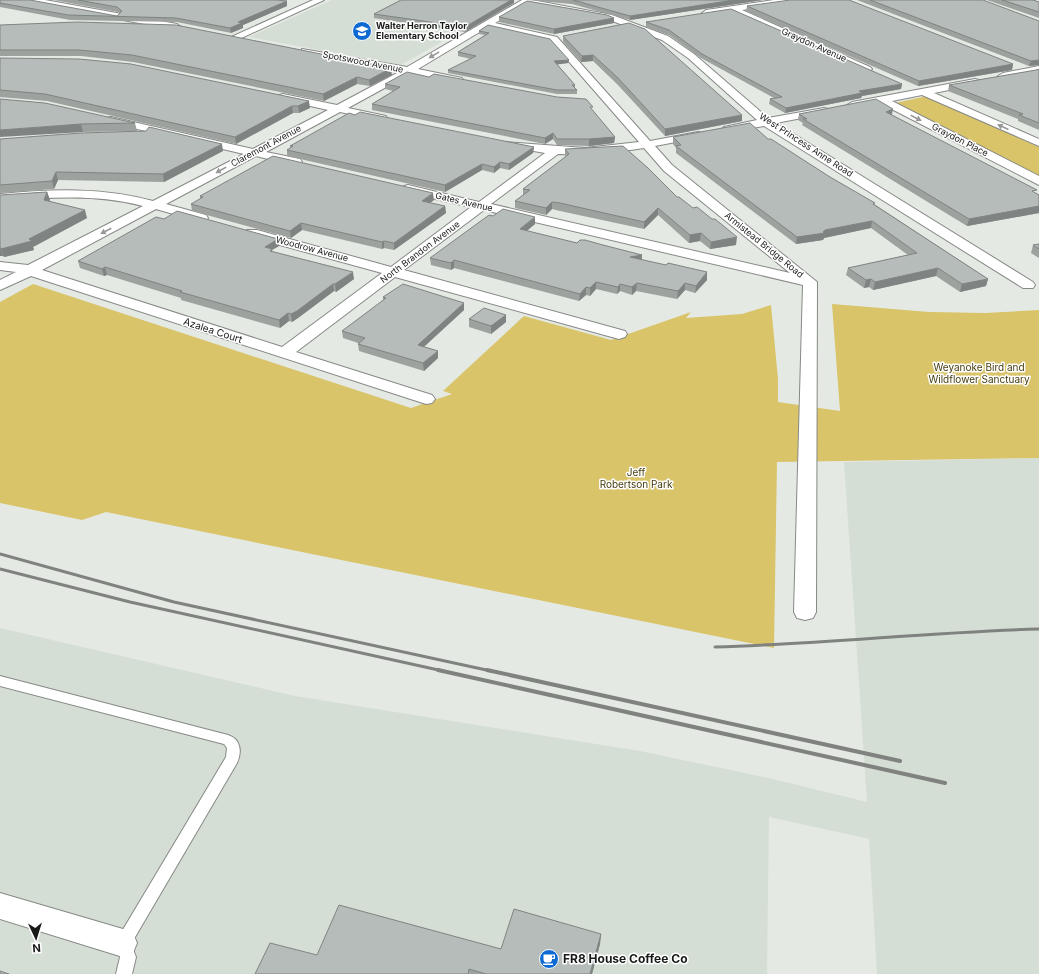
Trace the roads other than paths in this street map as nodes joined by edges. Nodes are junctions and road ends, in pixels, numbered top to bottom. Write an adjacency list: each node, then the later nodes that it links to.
1 (31, 0): 9 (street)
2 (82, 0): 9 (street)
3 (320, 0): 8 (street)
4 (790, 0): 10 (street)
5 (522, 1): 13 (street, Claremont Avenue); 14 (street, West Princess Anne Road)
6 (715, 2): 10 (street, Graydon Avenue)
7 (295, 3): 8 (street)
8 (309, 5): 17 (street)
9 (64, 6): 15 (street)
10 (733, 9): 11 (street); 22 (street, Graydon Avenue)
11 (694, 15)
12 (648, 22): 14 (street)
13 (486, 24): 20 (street, Claremont Avenue, one-way to 20); 36 (street, Armistead Bridge Road)
14 (633, 24): 16 (street); 31 (street, West Princess Anne Road)
15 (114, 25)
16 (608, 29)
17 (249, 41)
18 (294, 49): 20 (street, Spotswood Avenue)
19 (1008, 63): 21 (street)
20 (408, 71): 23 (street, Spotswood Avenue); 28 (street, Claremont Avenue)
21 (1036, 72): 25 (street)
22 (877, 73)
23 (471, 82)
24 (906, 87): 25 (street)
25 (922, 92): 27 (street); 35 (street, one-way to 25)
26 (274, 95): 28 (street)
27 (882, 100): 31 (street); 40 (street, Graydon Place, one-way to 40)
28 (338, 109): 30 (street); 38 (street, Claremont Avenue)
29 (99, 117): 32 (street)
30 (395, 120)
31 (766, 122): 36 (street); 51 (street, West Princess Anne Road)
32 (173, 134): 33 (street); 38 (street)
33 (124, 135)
34 (501, 142): 37 (street)
35 (1039, 143)
36 (647, 144): 37 (street); 50 (street, Armistead Bridge Road)
37 (555, 151): 44 (street, North Brandon Avenue)
38 (253, 152): 39 (street); 43 (street, Claremont Avenue, one-way to 43)
39 (304, 164)
40 (1039, 181)
41 (396, 186): 44 (street, Gates Avenue)
42 (0, 198): 43 (street)
43 (155, 206): 45 (street); 48 (street, Claremont Avenue, one-way to 48)
44 (482, 206): 49 (street, North Brandon Avenue); 50 (street, Gates Avenue)
45 (213, 222)
46 (236, 228): 49 (street, Woodrow Avenue)
47 (0, 266): 48 (street, Azalea Court)
48 (30, 270): 52 (street, Claremont Avenue); 54 (street, Azalea Court)
49 (394, 271): 53 (street, Woodrow Avenue); 54 (street, North Brandon Avenue)
50 (810, 282): 56 (street, Armistead Bridge Road)
51 (1028, 284)
52 (0, 286)
53 (619, 334)
54 (284, 353): 55 (street, Azalea Court)
55 (426, 399)
56 (805, 612)
57 (0, 681): 59 (lane)
58 (0, 906): 59 (street)
59 (123, 943): 60 (lane)
60 (124, 974)

